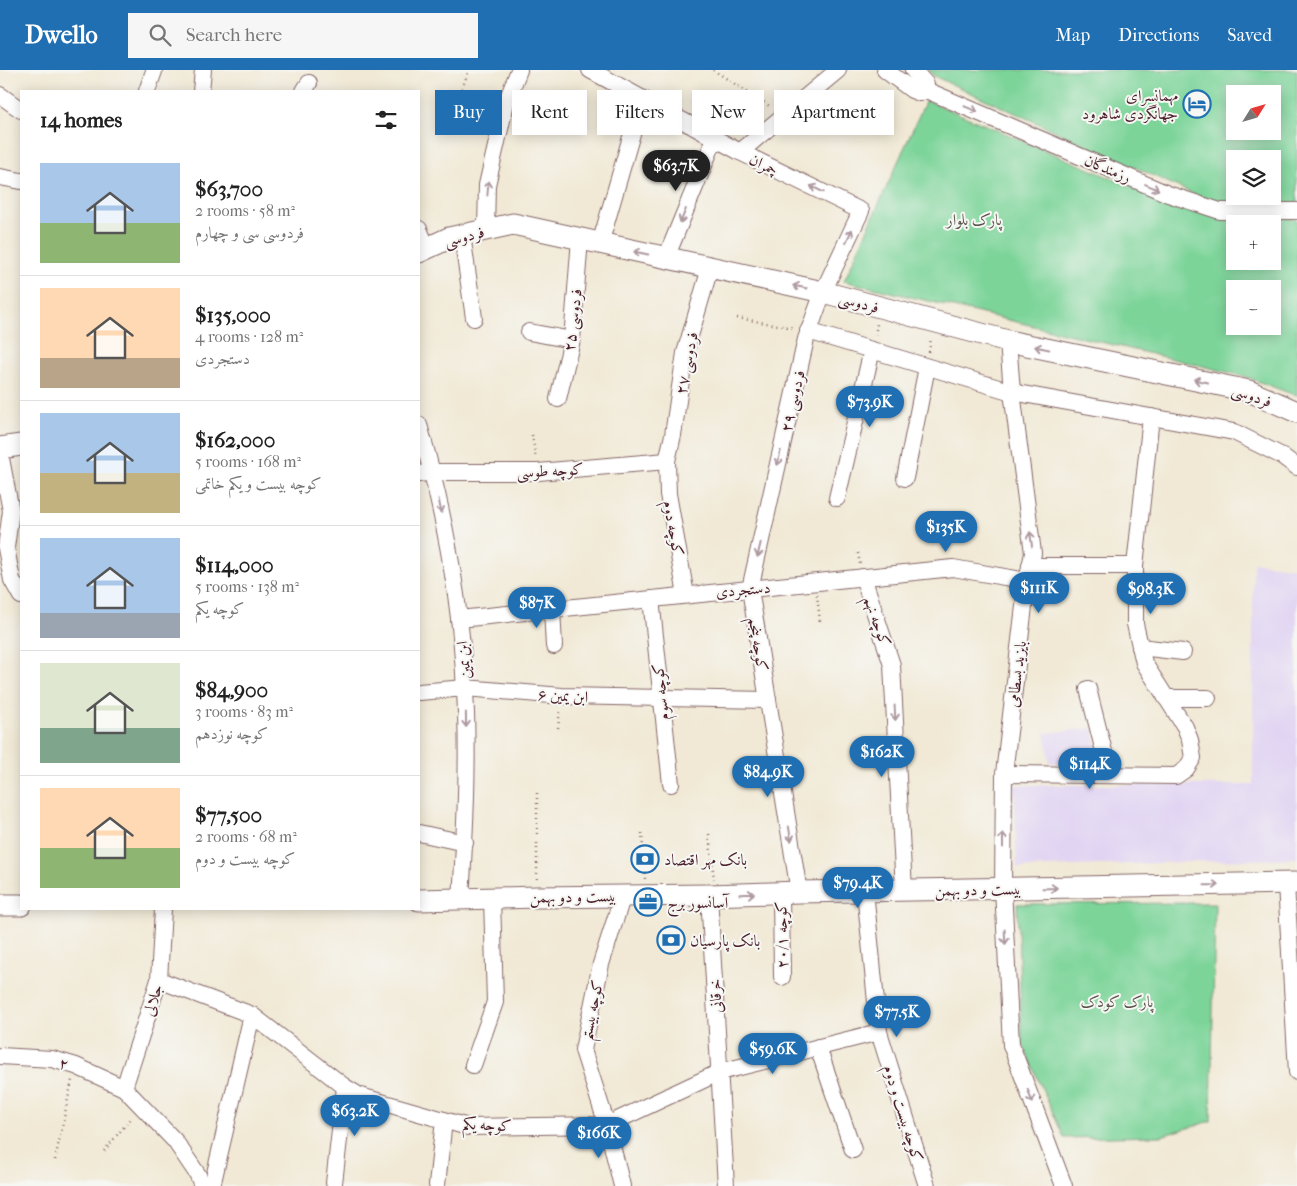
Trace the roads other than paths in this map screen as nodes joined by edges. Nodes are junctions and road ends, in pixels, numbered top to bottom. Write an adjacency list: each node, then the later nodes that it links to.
1 (203, 70): 9 (street)
2 (519, 70): 22 (street, one-way to 2)
3 (590, 70): 10 (street, چمران)
4 (838, 70): 17 (street)
5 (884, 70): 11 (street, رزمندگان)
6 (913, 70): 11 (street)
7 (154, 71): 8 (street)
8 (147, 90)
9 (201, 90)
10 (626, 90)
11 (926, 90): 21 (street, رزمندگان, one-way to 21)
12 (0, 95): 13 (street)
13 (20, 109)
14 (682, 120): 16 (street, چمران)
15 (629, 135): 24 (street, فردوسی ۲۵)
16 (715, 138): 17 (street, چمران); 26 (street, one-way to 26)
17 (740, 152): 20 (street, چمران, one-way to 17)
18 (0, 177): 19 (street)
19 (20, 181)
20 (861, 211): 28 (street, فردوسی ۲۹, one-way to 20)
21 (1297, 211)
22 (486, 230): 23 (main road, فردوسی); 24 (main road, فردوسی)
23 (462, 235): 25 (main road, فردوسی); 29 (street)
24 (590, 241): 26 (main road, فردوسی, one-way to 24); 32 (street, فردوسی ۲۵)
25 (421, 246)
26 (666, 258): 27 (main road, فردوسی)
27 (710, 268): 28 (main road, فردوسی, one-way to 27); 44 (street, فردوسی ۲۷)
28 (823, 292): 30 (street, فردوسی ۲۹); 33 (main road, فردوسی)
29 (474, 318)
30 (808, 330): 34 (street); 53 (street, فردوسی ۲۹, one-way to 53)
31 (529, 332): 32 (street)
32 (572, 340): 37 (street, فردوسی ۲۵)
33 (1008, 341): 36 (street, بایزید بسطامی); 38 (main road, فردوسی, one-way to 33)
34 (872, 350): 35 (street); 48 (street)
35 (927, 366): 36 (street); 47 (street)
36 (1012, 392): 39 (street); 50 (street, بایزید بسطامی, one-way to 36)
37 (558, 399)
38 (1297, 412)
39 (1151, 417): 45 (street); 49 (street)
40 (420, 433): 46 (street, ابن یمین)
41 (20, 445): 42 (main road)
42 (0, 448)
43 (0, 453): 52 (street)
44 (667, 461): 46 (street, کوچه طوسی); 55 (street, کوچه دوم)
45 (1297, 467)
46 (426, 473): 58 (street, ابن یمین, one-way to 58)
47 (905, 478)
48 (837, 498)
49 (1135, 566): 50 (street); 60 (street)
50 (1029, 573): 51 (street, دستجردی); 69 (street, بایزید بسطامی)
51 (863, 577): 53 (street, دستجردی); 76 (street, کوچه نهم, one-way to 76)
52 (6, 581): 54 (street)
53 (750, 589): 55 (street, دستجردی); 68 (street, کوچه پنجم)
54 (20, 595)
55 (686, 595): 56 (street, دستجردی)
56 (651, 599): 57 (street, دستجردی); 65 (street, کوچه سوم)
57 (552, 609): 58 (street, دستجردی); 59 (street)
58 (459, 618): 62 (street, ابن یمین)
59 (554, 646)
60 (1140, 647): 61 (street); 66 (street)
61 (1183, 652)
62 (465, 688): 64 (street, ابن یمین ۶); 65 (street, ابن یمین ۶); 73 (street, ابن یمین, one-way to 73)
63 (1088, 689): 70 (street)
64 (420, 692)
65 (660, 698): 68 (street); 71 (street, کوچه سوم)
66 (1166, 698): 67 (street); 70 (street)
67 (1208, 698)
68 (768, 700): 78 (street, کوچه پنجم, one-way to 78)
69 (1004, 774): 70 (street); 75 (street, بایزید بسطامی, one-way to 69)
70 (1110, 775)
71 (671, 784)
72 (420, 833): 73 (street)
73 (465, 843): 83 (street, ابن یمین)
74 (1292, 884): 75 (main road, بیست و دو بهمن, one-way to 74); 95 (street)
75 (1003, 888): 76 (main road, بیست و دو بهمن); 108 (street, بایزید بسطامی, one-way to 108)
76 (904, 890): 77 (main road, بیست و دو بهمن)
77 (865, 891): 78 (main road, بیست و دو بهمن); 90 (street, کوچه بیست و دوم)
78 (790, 892): 80 (main road, بیست و دو بهمن, one-way to 78); 87 (street, کوچه ۲۰/۱)
79 (623, 895): 80 (main road, بیست و دو بهمن); 81 (main road, بیست و دو بهمن); 99 (street, کوچه بیستم)
80 (712, 895): 94 (street, خرقانی)
81 (492, 898): 83 (main road, بیست و دو بهمن); 93 (street)
82 (420, 900): 83 (main road, بیست و دو بهمن)
83 (462, 900)
84 (0, 905): 85 (main road)
85 (20, 905)
86 (162, 910): 88 (street, جلالی)
87 (782, 977)
88 (159, 980): 89 (street, کوچه یکم); 97 (street, جلالی)
89 (252, 1015): 96 (street, کوچه یکم); 104 (street)
90 (879, 1032): 91 (street); 107 (street, کوچه بیست و دوم)
91 (818, 1047): 94 (street); 100 (street)
92 (0, 1056): 97 (street, ۲)
93 (473, 1065)
94 (720, 1072): 99 (street, کوچه یکم); 106 (street, خرقانی)
95 (1297, 1072)
96 (345, 1087): 98 (street, کوچه یکم); 101 (street)
97 (124, 1088): 103 (street)
98 (444, 1120): 99 (street, کوچه یکم); 102 (street)
99 (607, 1125): 105 (street)
100 (853, 1150)
101 (334, 1183)
102 (437, 1185)
103 (202, 1186)
104 (212, 1186)
105 (622, 1186)
106 (726, 1186)
107 (927, 1186)
108 (1064, 1186)

